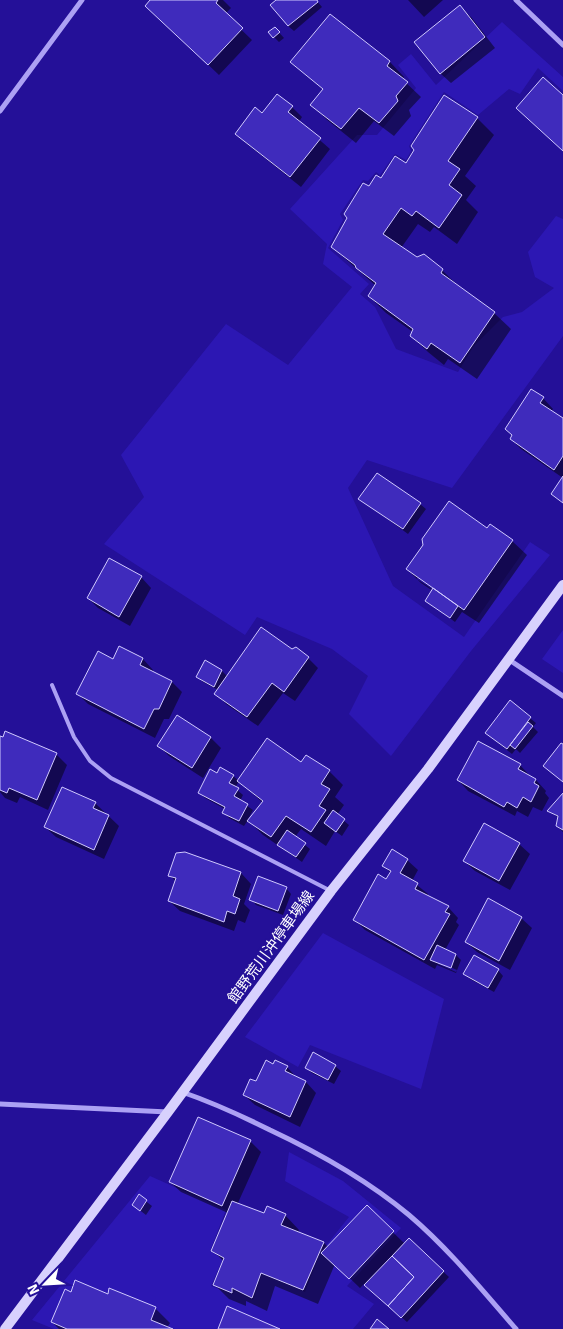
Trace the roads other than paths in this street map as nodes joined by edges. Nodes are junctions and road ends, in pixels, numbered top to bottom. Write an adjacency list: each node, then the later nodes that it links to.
1 (82, 0): 4 (street)
2 (516, 0): 3 (street)
3 (563, 45)
4 (0, 111)
5 (563, 585): 6 (main road, 館野荒川沖停車場線)
6 (508, 659): 8 (street); 9 (main road, 館野荒川沖停車場線)
7 (52, 685): 9 (lane)
8 (563, 696)
9 (331, 891): 10 (main road, 館野荒川沖停車場線)
10 (182, 1092): 12 (main road, 館野荒川沖停車場線); 14 (street)
11 (0, 1104): 12 (street)
12 (168, 1112): 13 (main road, 館野荒川沖停車場線)
13 (5, 1329)
14 (516, 1329)

